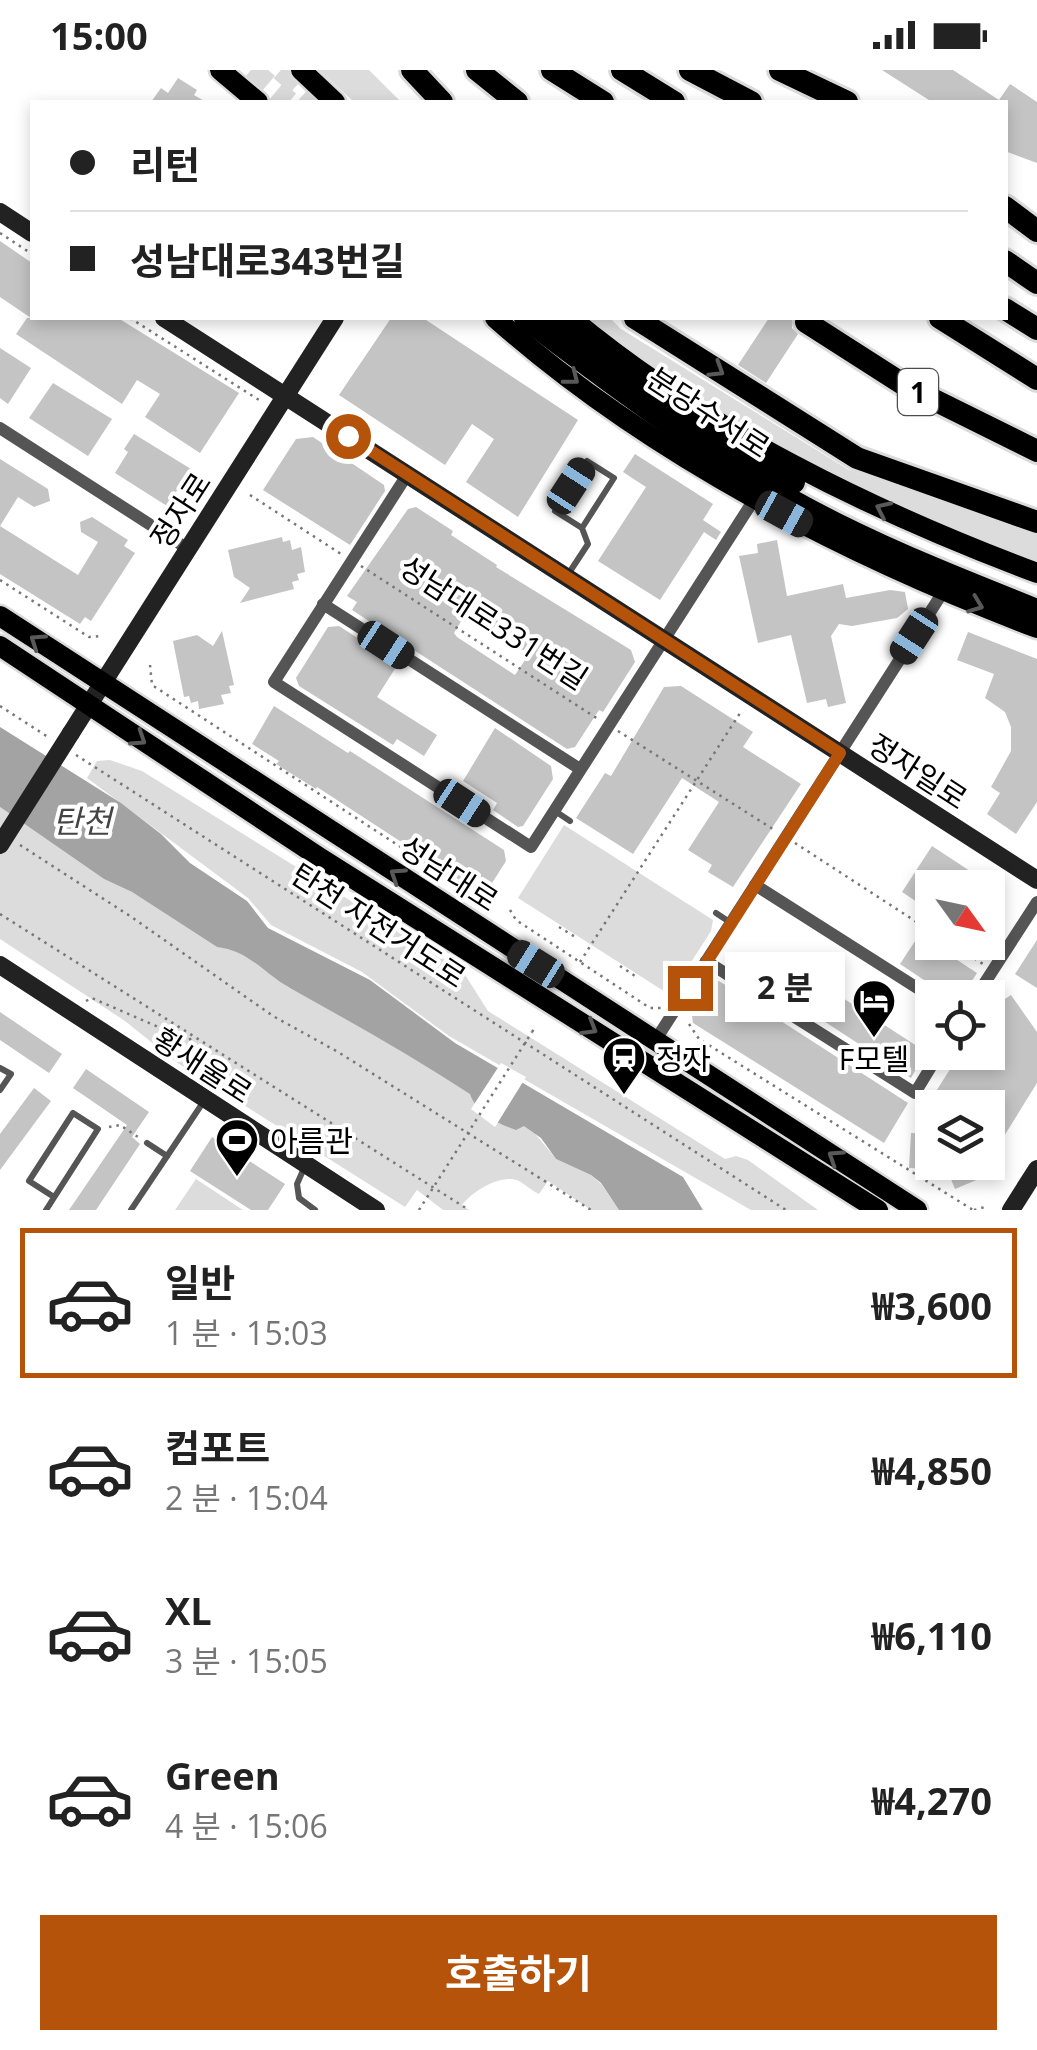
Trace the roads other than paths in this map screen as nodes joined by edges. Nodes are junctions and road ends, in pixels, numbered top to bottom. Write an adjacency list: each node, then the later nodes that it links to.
1 (220, 70): 9 (main road)
2 (301, 70): 10 (main road)
3 (412, 70): 11 (highway)
4 (478, 70): 12 (highway)
5 (552, 70): 13 (highway)
6 (622, 70): 14 (highway)
7 (690, 70): 15 (highway)
8 (780, 70): 16 (highway)
9 (256, 100)
10 (333, 100)
11 (440, 100)
12 (515, 100)
13 (600, 100)
14 (671, 100)
15 (748, 100)
16 (843, 100)
17 (1008, 209): 19 (highway)
18 (0, 212): 20 (street)
19 (1037, 231)
20 (30, 232)
21 (1008, 263): 22 (highway)
22 (1037, 283)
23 (1008, 310): 33 (highway)
24 (167, 320): 35 (street, 정자일로)
25 (334, 320): 35 (street, 정자로)
26 (498, 320): 39 (main road, one-way to 39)
27 (528, 320): 48 (highway, 분당수서로)
28 (554, 320): 46 (highway, 분당수서로)
29 (573, 320): 43 (main road, one-way to 29)
30 (638, 320): 40 (highway, one-way to 40)
31 (943, 320): 34 (highway, 1)
32 (806, 322): 37 (highway, 1)
33 (1037, 328)
34 (1037, 379)
35 (286, 396): 38 (street, 정자일로); 42 (street, 정자로)
36 (0, 428): 42 (street)
37 (1037, 451)
38 (407, 475): 44 (street, 정자일로); 47 (street)
39 (756, 498): 45 (main road); 51 (street, 성남대로331번길)
40 (1037, 522)
41 (582, 528): 41 (lane); 44 (lane)
42 (188, 549): 53 (street, 정자로)
43 (1037, 573)
44 (566, 577): 51 (street, 정자일로)
45 (942, 592): 50 (main road, one-way to 50); 55 (street)
46 (1037, 595)
47 (324, 604): 56 (street); 57 (street, 성남대로331번길)
48 (1037, 610)
49 (0, 616): 53 (main road, 성남대로, one-way to 49)
50 (1037, 628)
51 (664, 640): 55 (street, 정자일로); 56 (street, 성남대로331번길)
52 (0, 646): 54 (main road, 성남대로)
53 (102, 684): 54 (street, 정자로); 69 (main road, 성남대로, one-way to 53)
54 (88, 707): 59 (street, 정자로, bridge); 83 (main road, 성남대로, one-way to 83)
55 (840, 753): 60 (street, 정자일로); 61 (street)
56 (580, 769): 57 (street, 성남대로331번길)
57 (554, 811): 58 (lane)
58 (570, 822)
59 (7, 843)
60 (1037, 880)
61 (756, 884): 64 (street); 68 (street)
62 (1037, 902): 67 (street)
63 (716, 913): 64 (lane)
64 (731, 923): 65 (street)
65 (706, 962): 69 (street); 71 (street)
66 (0, 965): 73 (street, 황새울로)
67 (987, 980)
68 (915, 987)
69 (655, 1041): 84 (main road, 성남대로, one-way to 69)
70 (0, 1068): 72 (lane)
71 (929, 1070)
72 (0, 1090)
73 (205, 1100): 75 (lane); 76 (street, 황새울로)
74 (147, 1143): 75 (lane)
75 (168, 1156): 80 (lane)
76 (305, 1165): 81 (lane); 82 (street, 황새울로)
77 (1037, 1169): 85 (street)
78 (54, 1198): 78 (lane); 79 (lane)
79 (46, 1210)
80 (131, 1210)
81 (315, 1210)
82 (376, 1210)
83 (878, 1210)
84 (917, 1210)
85 (1011, 1210)

